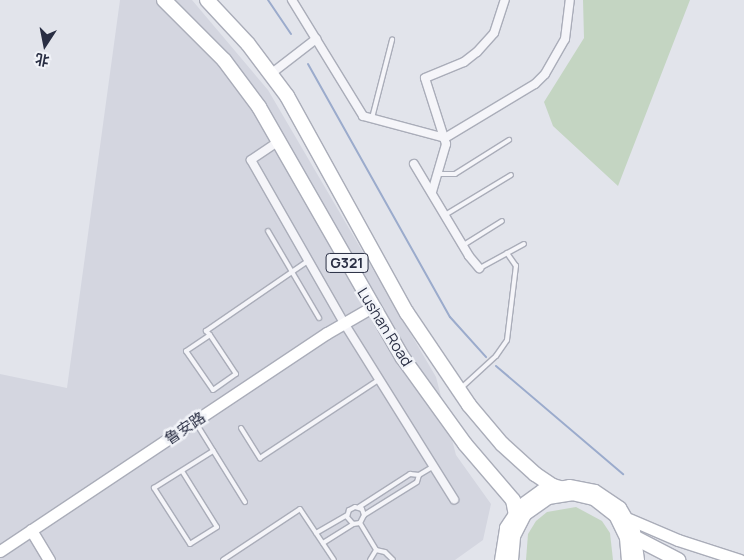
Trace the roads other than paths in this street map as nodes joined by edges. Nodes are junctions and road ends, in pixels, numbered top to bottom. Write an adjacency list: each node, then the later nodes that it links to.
1 (164, 0): 12 (highway, Lushan Road / G321)
2 (207, 0): 8 (highway, Lushan Road / G321)
3 (292, 0): 6 (street)
4 (505, 0): 10 (street)
5 (570, 0): 10 (street)
6 (316, 39): 8 (street); 9 (street)
7 (392, 40): 9 (lane)
8 (272, 73): 31 (highway, Lushan Road / G321)
9 (372, 120): 10 (street)
10 (445, 138): 14 (street)
11 (509, 140): 14 (lane)
12 (279, 141): 23 (street); 26 (highway, Lushan Road / G321)
13 (414, 164): 16 (street)
14 (438, 174): 16 (street)
15 (511, 175): 17 (lane)
16 (432, 192): 17 (street)
17 (445, 214): 21 (street)
18 (502, 221): 21 (lane)
19 (268, 231): 25 (lane)
20 (524, 244): 22 (lane)
21 (462, 246): 24 (street)
22 (507, 253): 24 (lane); 31 (lane)
23 (308, 261): 25 (lane); 28 (street)
24 (479, 268)
25 (292, 272): 27 (lane); 29 (lane)
26 (372, 307): 28 (street, 鲁安路); 43 (highway, Lushan Road / G321)
27 (318, 318)
28 (344, 323): 30 (street); 32 (street, 鲁安路)
29 (210, 335): 29 (lane)
30 (380, 379): 33 (lane); 35 (street)
31 (459, 390): 38 (highway, Lushan Road / G321)
32 (195, 421): 34 (lane); 48 (street, 鲁安路)
33 (241, 428)
34 (213, 451): 36 (lane); 41 (lane)
35 (434, 466): 37 (lane); 40 (street)
36 (182, 471): 36 (lane)
37 (419, 475): 42 (lane); 45 (lane)
38 (553, 486): 39 (highway, Lushan Road / G321); 43 (street); 50 (street)
39 (577, 494): 49 (highway); 50 (highway, Lushan Road)
40 (454, 499)
41 (245, 502)
42 (359, 508): 44 (lane); 45 (lane)
43 (516, 509): 49 (highway); 60 (street)
44 (347, 514): 47 (lane); 51 (lane)
45 (364, 515): 46 (lane)
46 (360, 523): 47 (lane); 53 (lane)
47 (353, 524): 52 (lane)
48 (31, 530): 54 (street, 鲁安路); 55 (street)
49 (514, 531): 61 (highway)
50 (631, 531): 62 (highway); 63 (street); 64 (highway); 65 (street)
51 (316, 533): 52 (lane); 56 (lane)
52 (323, 543): 57 (lane)
53 (376, 550): 58 (lane); 59 (lane)
54 (0, 551)
55 (49, 560)
56 (223, 560)
57 (334, 560)
58 (370, 560)
59 (393, 560)
60 (500, 560)
61 (511, 560)
62 (629, 560)
63 (638, 560)
64 (678, 560)
65 (740, 560)

